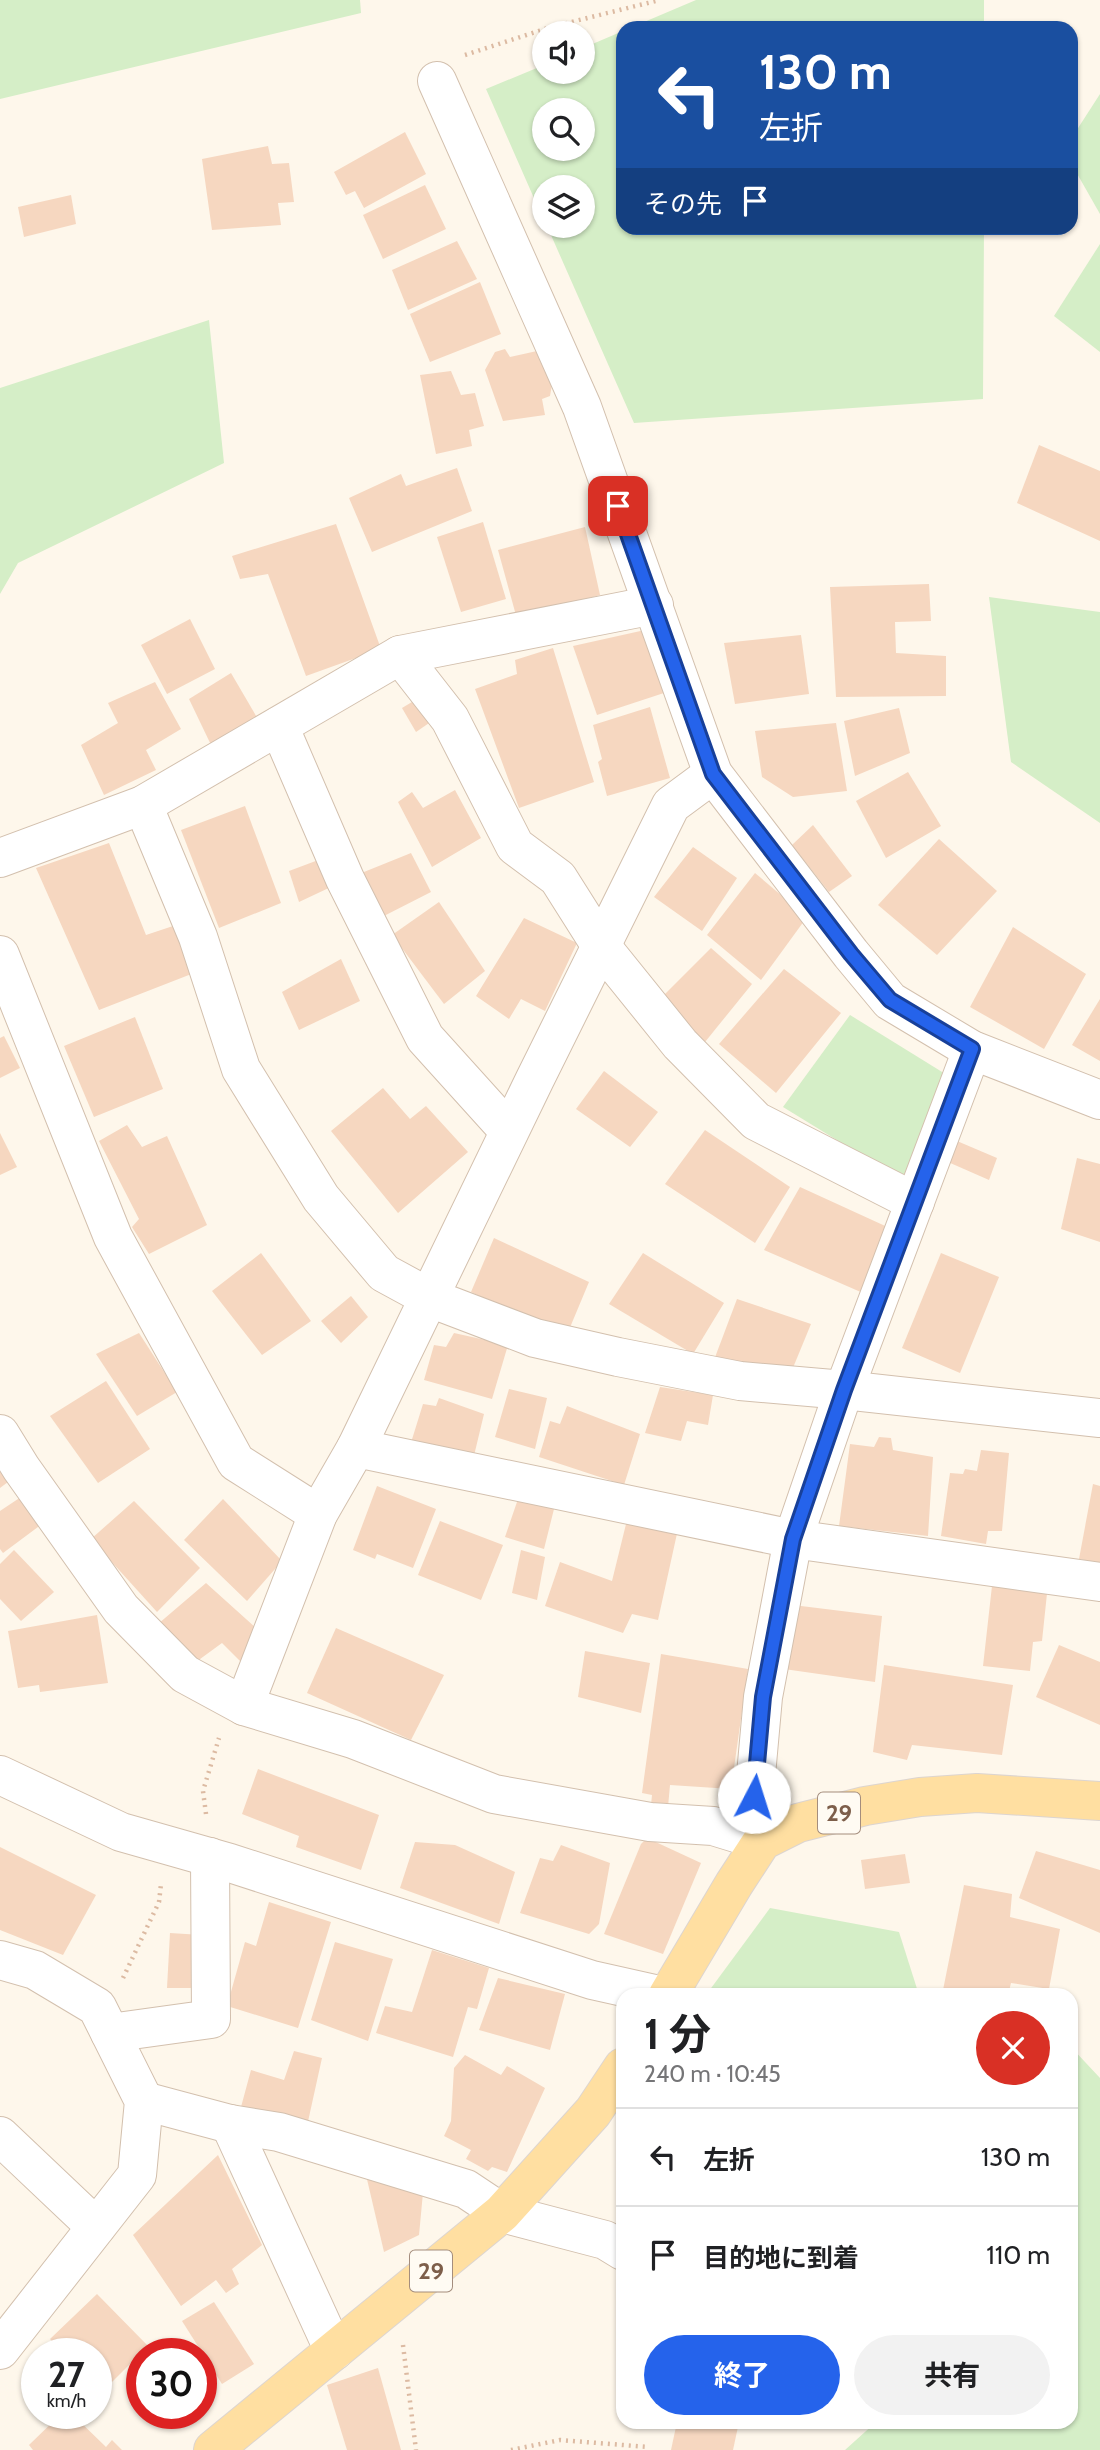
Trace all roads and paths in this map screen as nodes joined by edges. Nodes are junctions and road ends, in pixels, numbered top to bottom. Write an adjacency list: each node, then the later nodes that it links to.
1 (660, 0): 2 (path)
2 (437, 80): 3 (street)
3 (654, 605): 4 (street); 6 (street)
4 (400, 655): 5 (street); 9 (street)
5 (279, 726): 7 (street); 13 (street)
6 (713, 774): 9 (street); 11 (street)
7 (143, 805): 8 (street); 15 (street)
8 (0, 858)
9 (601, 946): 13 (street); 14 (street)
10 (0, 955): 20 (street)
11 (972, 1049): 12 (street); 14 (street)
12 (1100, 1100)
13 (509, 1131): 15 (street)
14 (915, 1202): 16 (street)
15 (430, 1298): 16 (street); 19 (street)
16 (844, 1390): 17 (street); 21 (street)
17 (1100, 1419)
18 (0, 1434): 23 (street)
19 (356, 1448): 20 (street); 21 (street)
20 (318, 1514): 23 (street)
21 (793, 1539): 22 (street); 26 (street)
22 (1100, 1582)
23 (237, 1702): 26 (street); 28 (path)
24 (0, 1775): 27 (street)
25 (1100, 1801): 26 (main road, 29)
26 (762, 1841): 32 (main road)
27 (165, 1844): 28 (street); 30 (path)
28 (210, 1857): 31 (street); 33 (street)
29 (0, 1960): 33 (street)
30 (122, 1980)
31 (628, 1988)
32 (672, 1988)
33 (110, 2033): 35 (street)
34 (616, 2078): 38 (main road, 29)
35 (144, 2102): 36 (street); 39 (street)
36 (230, 2124): 38 (street); 43 (street)
37 (0, 2136): 39 (street)
38 (502, 2213): 40 (street); 41 (main road, 29)
39 (96, 2227): 42 (street)
40 (616, 2247)
41 (397, 2299): 43 (main road, 29); 46 (path)
42 (0, 2350)
43 (334, 2351): 45 (main road, 29)
44 (648, 2447): 47 (path)
45 (213, 2450)
46 (416, 2450)
47 (511, 2450)

